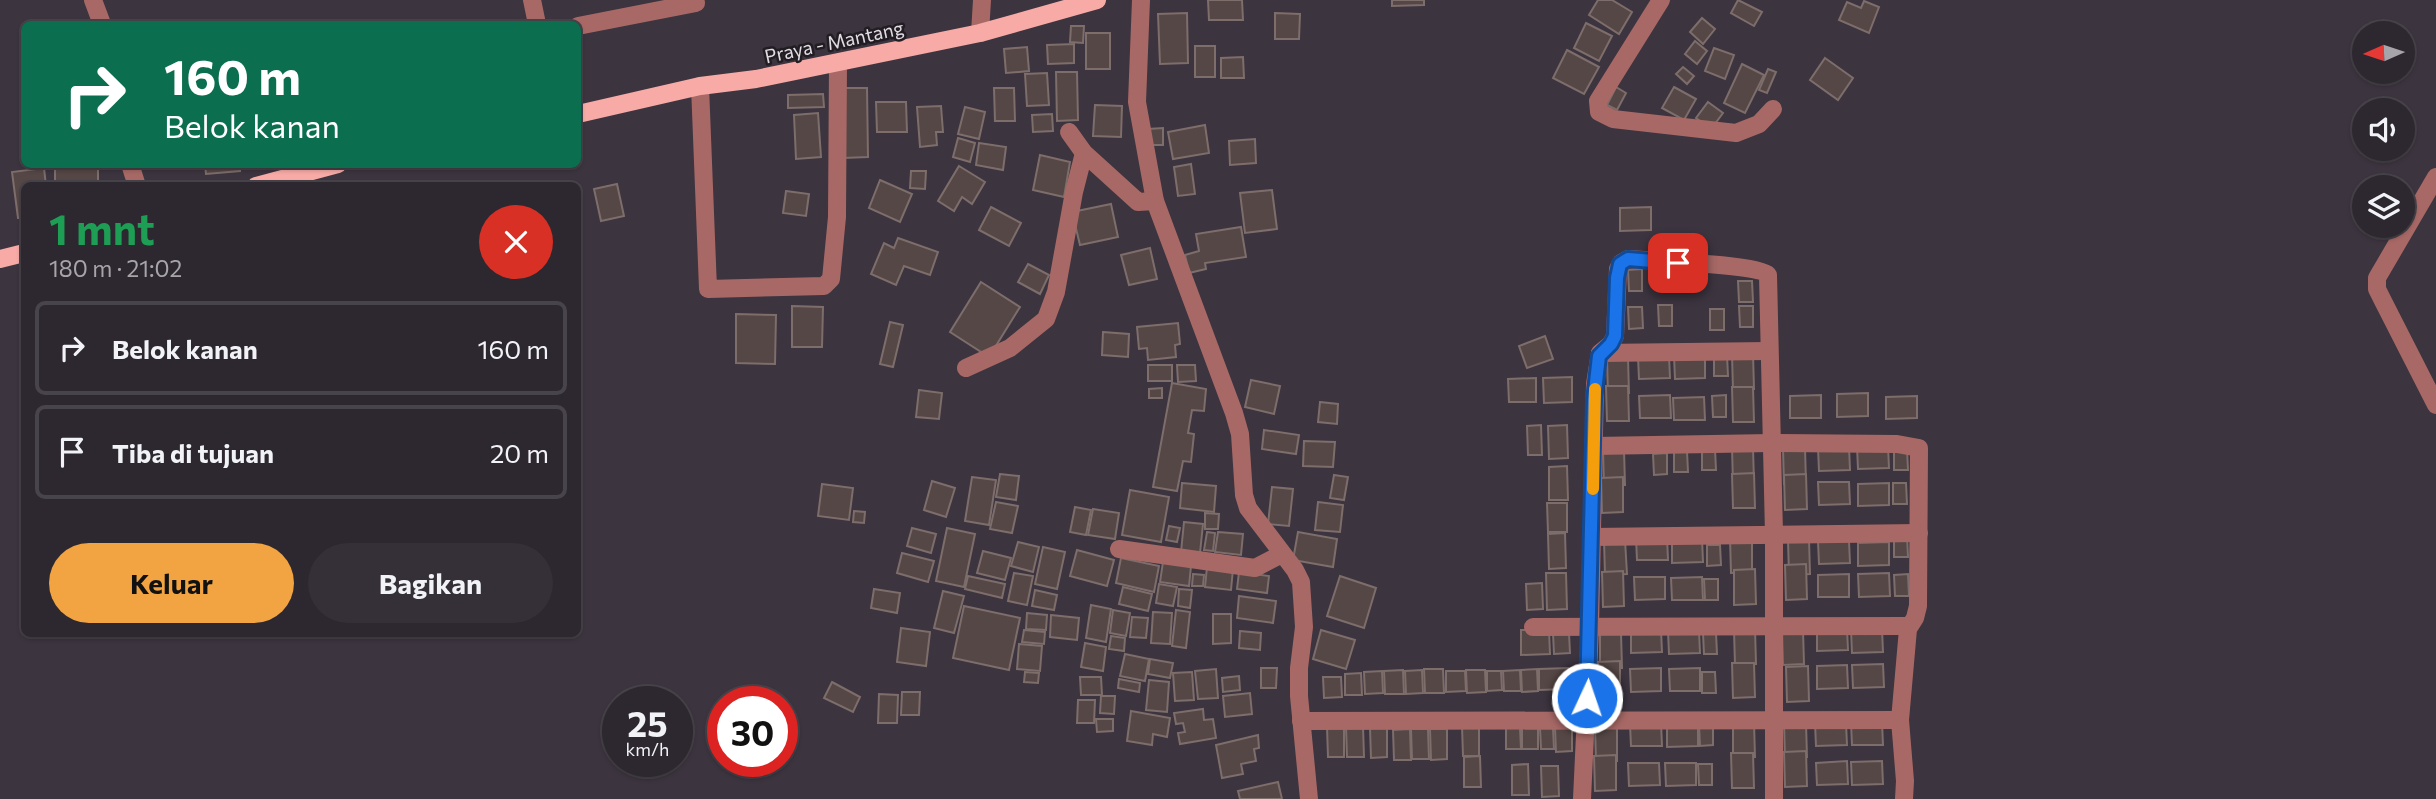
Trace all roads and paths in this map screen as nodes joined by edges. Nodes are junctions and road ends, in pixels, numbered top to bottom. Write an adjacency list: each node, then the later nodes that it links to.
1 (93, 0): 9 (street)
2 (532, 0): 10 (street)
3 (982, 0): 12 (street)
4 (1097, 0): 12 (main road, Praya - Mantang)
5 (1140, 0): 22 (street)
6 (1661, 0): 15 (street)
7 (696, 3): 8 (street)
8 (627, 8): 11 (street)
9 (101, 21)
10 (536, 21)
11 (581, 25)
12 (980, 33): 13 (main road, Praya - Mantang)
13 (838, 63): 14 (main road, Praya - Mantang); 14 (street)
14 (700, 86): 16 (main road, Praya - Mantang)
15 (1773, 109)
16 (581, 113)
17 (1069, 132): 18 (street)
18 (1084, 153): 22 (street); 27 (street)
19 (323, 168): 21 (main road)
20 (2436, 177): 28 (street)
21 (271, 182)
22 (1155, 201): 35 (street)
23 (21, 254): 24 (main road)
24 (0, 258)
25 (1769, 351): 26 (street); 26 (street); 29 (street)
26 (1600, 353): 30 (street)
27 (966, 368)
28 (2436, 405)
29 (1771, 443): 30 (street); 31 (street); 32 (street)
30 (1594, 446): 33 (street)
31 (1919, 533): 32 (street); 36 (street)
32 (1774, 534): 33 (street); 38 (street)
33 (1591, 537): 39 (street)
34 (1119, 549): 35 (street)
35 (1282, 554): 42 (street)
36 (1909, 626): 38 (street); 41 (street)
37 (1534, 627): 39 (street)
38 (1773, 627): 39 (street); 40 (street)
39 (1590, 628): 43 (street)
40 (1773, 720): 41 (street); 43 (street); 46 (street)
41 (1900, 720): 47 (street)
42 (1301, 721): 43 (street); 44 (street)
43 (1586, 721): 45 (street)
44 (1309, 799)
45 (1582, 799)
46 (1774, 799)
47 (1904, 799)

